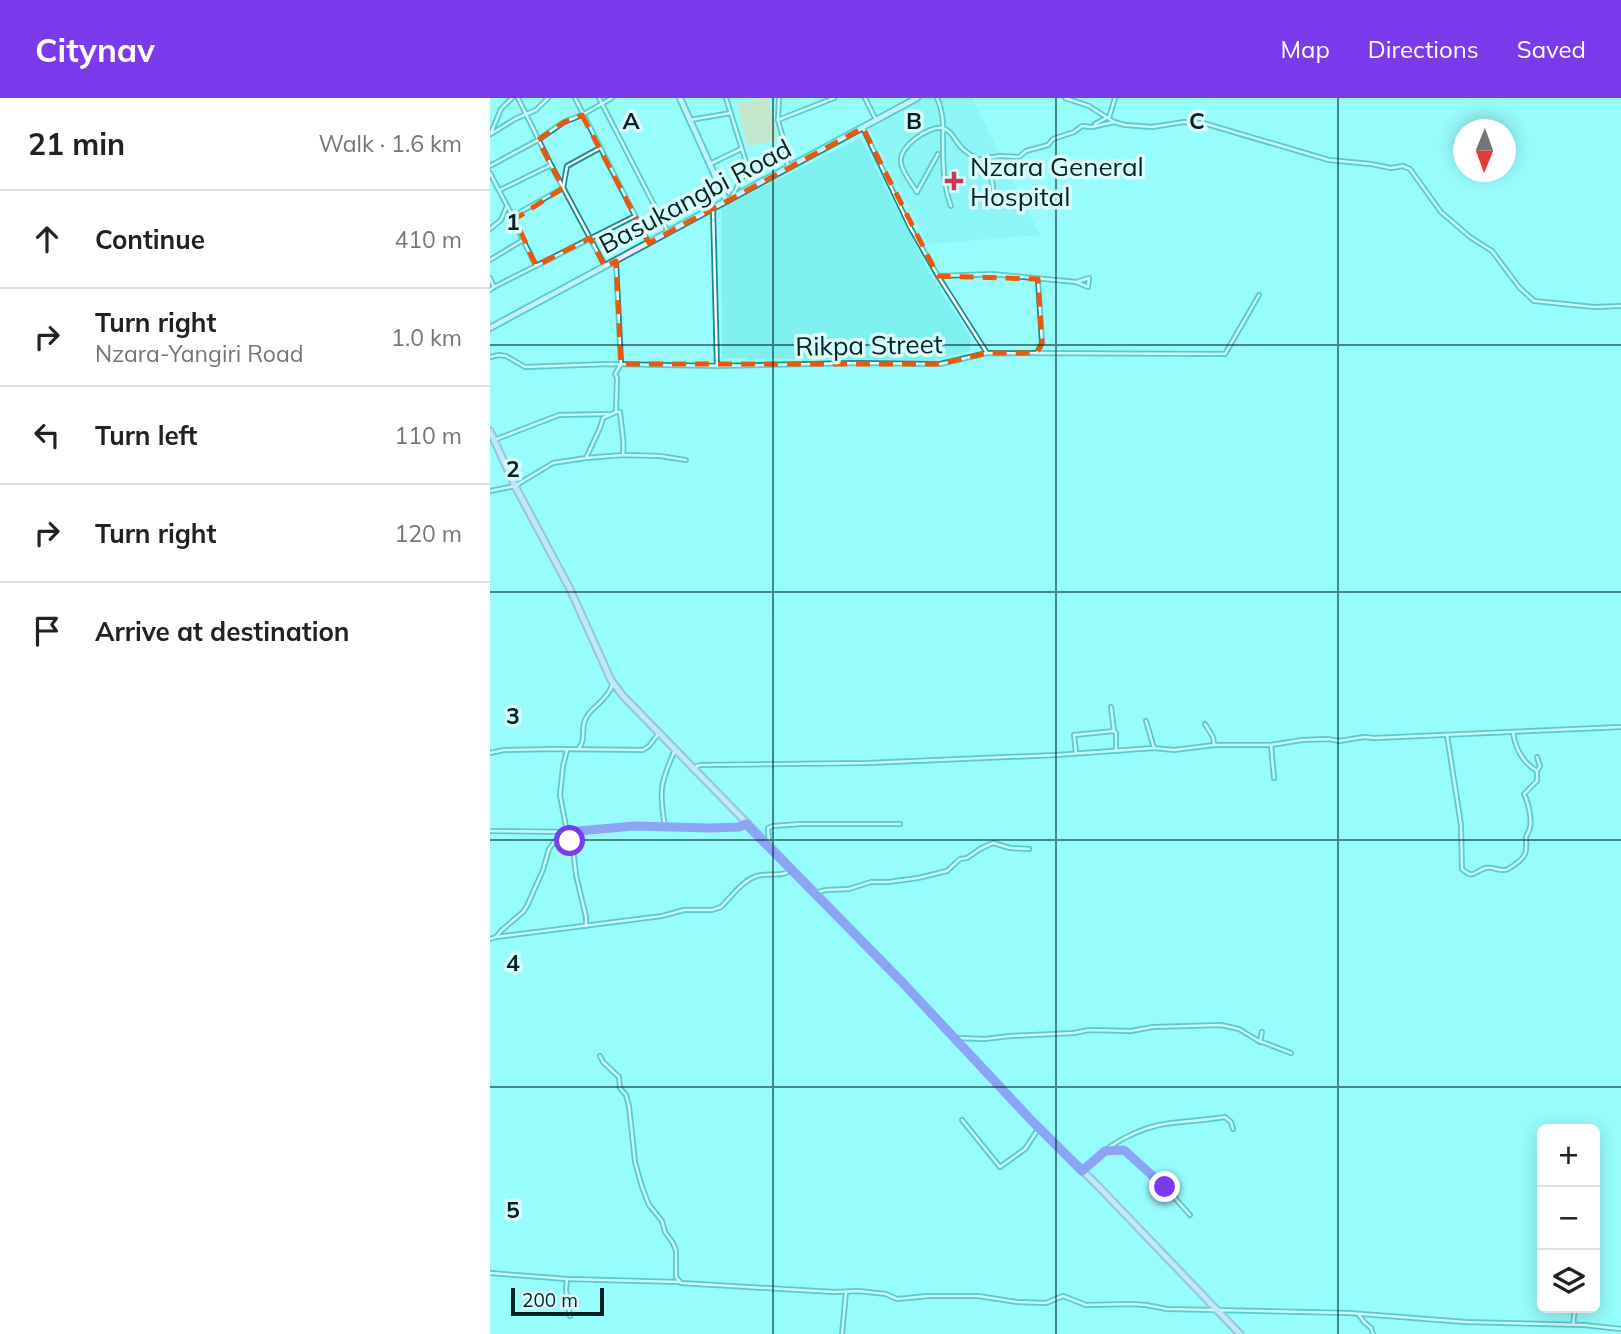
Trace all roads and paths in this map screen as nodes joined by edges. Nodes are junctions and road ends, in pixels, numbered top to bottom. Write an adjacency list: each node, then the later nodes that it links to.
1 (512, 98): 28 (street)
2 (518, 98): 19 (street)
3 (548, 98): 19 (street)
4 (575, 98): 18 (street)
5 (599, 98): 16 (street)
6 (612, 98): 16 (street)
7 (680, 98): 21 (street)
8 (726, 98): 17 (street)
9 (779, 98): 22 (street)
10 (834, 98): 22 (street)
11 (865, 98): 23 (street)
12 (937, 98): 27 (street)
13 (1065, 98): 20 (street)
14 (1115, 98): 20 (street)
15 (914, 99): 23 (street, Basukangbi Road)
16 (602, 104): 18 (street); 49 (street)
17 (731, 113): 21 (street); 31 (street)
18 (582, 115): 29 (street); 30 (street)
19 (527, 116): 28 (street); 29 (street)
20 (1108, 118): 24 (street); 25 (street)
21 (690, 120): 34 (street)
22 (778, 120): 37 (street)
23 (876, 120): 26 (street, Basukangbi Road)
24 (1114, 122): 25 (street); 64 (street)
25 (1092, 127): 33 (street)
26 (863, 128): 37 (street, Basukangbi Road); 57 (street)
27 (943, 128): 32 (street); 33 (street); 44 (street)
28 (490, 135)
29 (538, 140): 35 (street); 36 (street)
30 (600, 148): 39 (street); 46 (street)
31 (741, 149): 34 (street); 42 (street)
32 (937, 155)
33 (978, 160): 41 (street)
34 (710, 164): 42 (street)
35 (551, 165): 39 (street); 40 (street)
36 (490, 166)
37 (788, 167): 42 (street, Basukangbi Road)
38 (490, 173): 40 (street)
39 (563, 188): 47 (street); 50 (street)
40 (500, 190): 43 (street)
41 (993, 193)
42 (728, 199): 45 (street, Basukangbi Road)
43 (507, 206): 47 (street); 48 (street)
44 (951, 206)
45 (713, 207): 49 (street, Basukangbi Road); 70 (street)
46 (635, 216): 50 (street); 52 (street)
47 (514, 219): 51 (street)
48 (490, 229)
49 (669, 232): 52 (street, Basukangbi Road)
50 (590, 239): 55 (street); 56 (street)
51 (523, 240): 53 (street); 55 (street)
52 (649, 243): 54 (street, Basukangbi Road)
53 (490, 260)
54 (616, 261): 56 (street, Basukangbi Road); 69 (street)
55 (536, 266): 61 (street)
56 (605, 267): 65 (street, Basukangbi Road)
57 (938, 276): 59 (street); 66 (street)
58 (490, 278): 61 (street)
59 (1038, 279): 60 (street); 67 (street)
60 (1076, 282)
61 (495, 287): 62 (street)
62 (490, 290)
63 (1259, 295): 67 (street, Rikpa Street)
64 (1621, 306)
65 (490, 328)
66 (987, 353): 67 (street, Rikpa Street); 70 (street, Rikpa Street)
67 (1037, 353)
68 (490, 357): 69 (street, Rikpa Street)
69 (621, 364): 70 (street, Rikpa Street); 71 (street)
70 (717, 366)
71 (616, 412): 72 (street); 75 (street)
72 (608, 414): 74 (street); 76 (street)
73 (490, 431): 74 (main road)
74 (494, 440): 78 (main road)
75 (623, 456): 76 (street); 77 (street)
76 (586, 458): 78 (street)
77 (686, 460)
78 (515, 486): 79 (street); 80 (main road)
79 (490, 491)
80 (613, 683): 87 (main road); 89 (street)
81 (1111, 707): 85 (street)
82 (1146, 721): 92 (street)
83 (1205, 724): 90 (street)
84 (1621, 727): 86 (street)
85 (1114, 731): 97 (street); 99 (street)
86 (1513, 732): 88 (street); 102 (street)
87 (659, 733): 95 (street); 96 (main road)
88 (1447, 735): 91 (street); 102 (street)
89 (583, 743): 94 (street); 95 (street)
90 (1214, 745): 91 (street); 92 (street)
91 (1271, 745): 103 (street)
92 (1154, 748): 97 (street)
93 (567, 750): 94 (street); 98 (street); 108 (street)
94 (578, 750): 95 (street)
95 (584, 750)
96 (675, 750): 101 (main road); 106 (street)
97 (1116, 751): 99 (street)
98 (490, 753)
99 (1076, 754): 101 (street)
100 (1537, 757): 102 (street)
101 (695, 770): 104 (main road)
102 (1537, 771)
103 (1274, 778)
104 (746, 824): 106 (street); 109 (main road)
105 (900, 824): 109 (street)
106 (664, 827): 108 (street)
107 (490, 831): 108 (street)
108 (565, 832): 113 (street); 114 (street)
109 (768, 846): 111 (main road)
110 (1029, 849): 112 (street)
111 (791, 870): 112 (main road); 113 (street)
112 (815, 895): 117 (main road)
113 (586, 926): 114 (street)
114 (496, 937): 115 (street)
115 (490, 939)
116 (1262, 1032): 118 (street)
117 (954, 1038): 118 (street); 122 (main road)
118 (1260, 1042): 119 (street)
119 (1291, 1053)
120 (600, 1056): 129 (street)
121 (962, 1121): 122 (street)
122 (1040, 1128): 125 (main road)
123 (1233, 1129): 124 (street)
124 (1105, 1151): 125 (street); 126 (street)
125 (1082, 1171): 131 (main road)
126 (1190, 1215)
127 (490, 1273): 128 (street)
128 (567, 1279): 129 (street); 134 (street)
129 (678, 1282): 130 (street)
130 (846, 1292): 131 (street); 137 (street)
131 (1218, 1311): 133 (street); 138 (main road)
132 (1574, 1313): 135 (street)
133 (1359, 1314): 135 (street); 139 (street)
134 (570, 1316)
135 (1573, 1326): 136 (street)
136 (1621, 1329)
137 (842, 1334)
138 (1240, 1334)
139 (1373, 1334)

